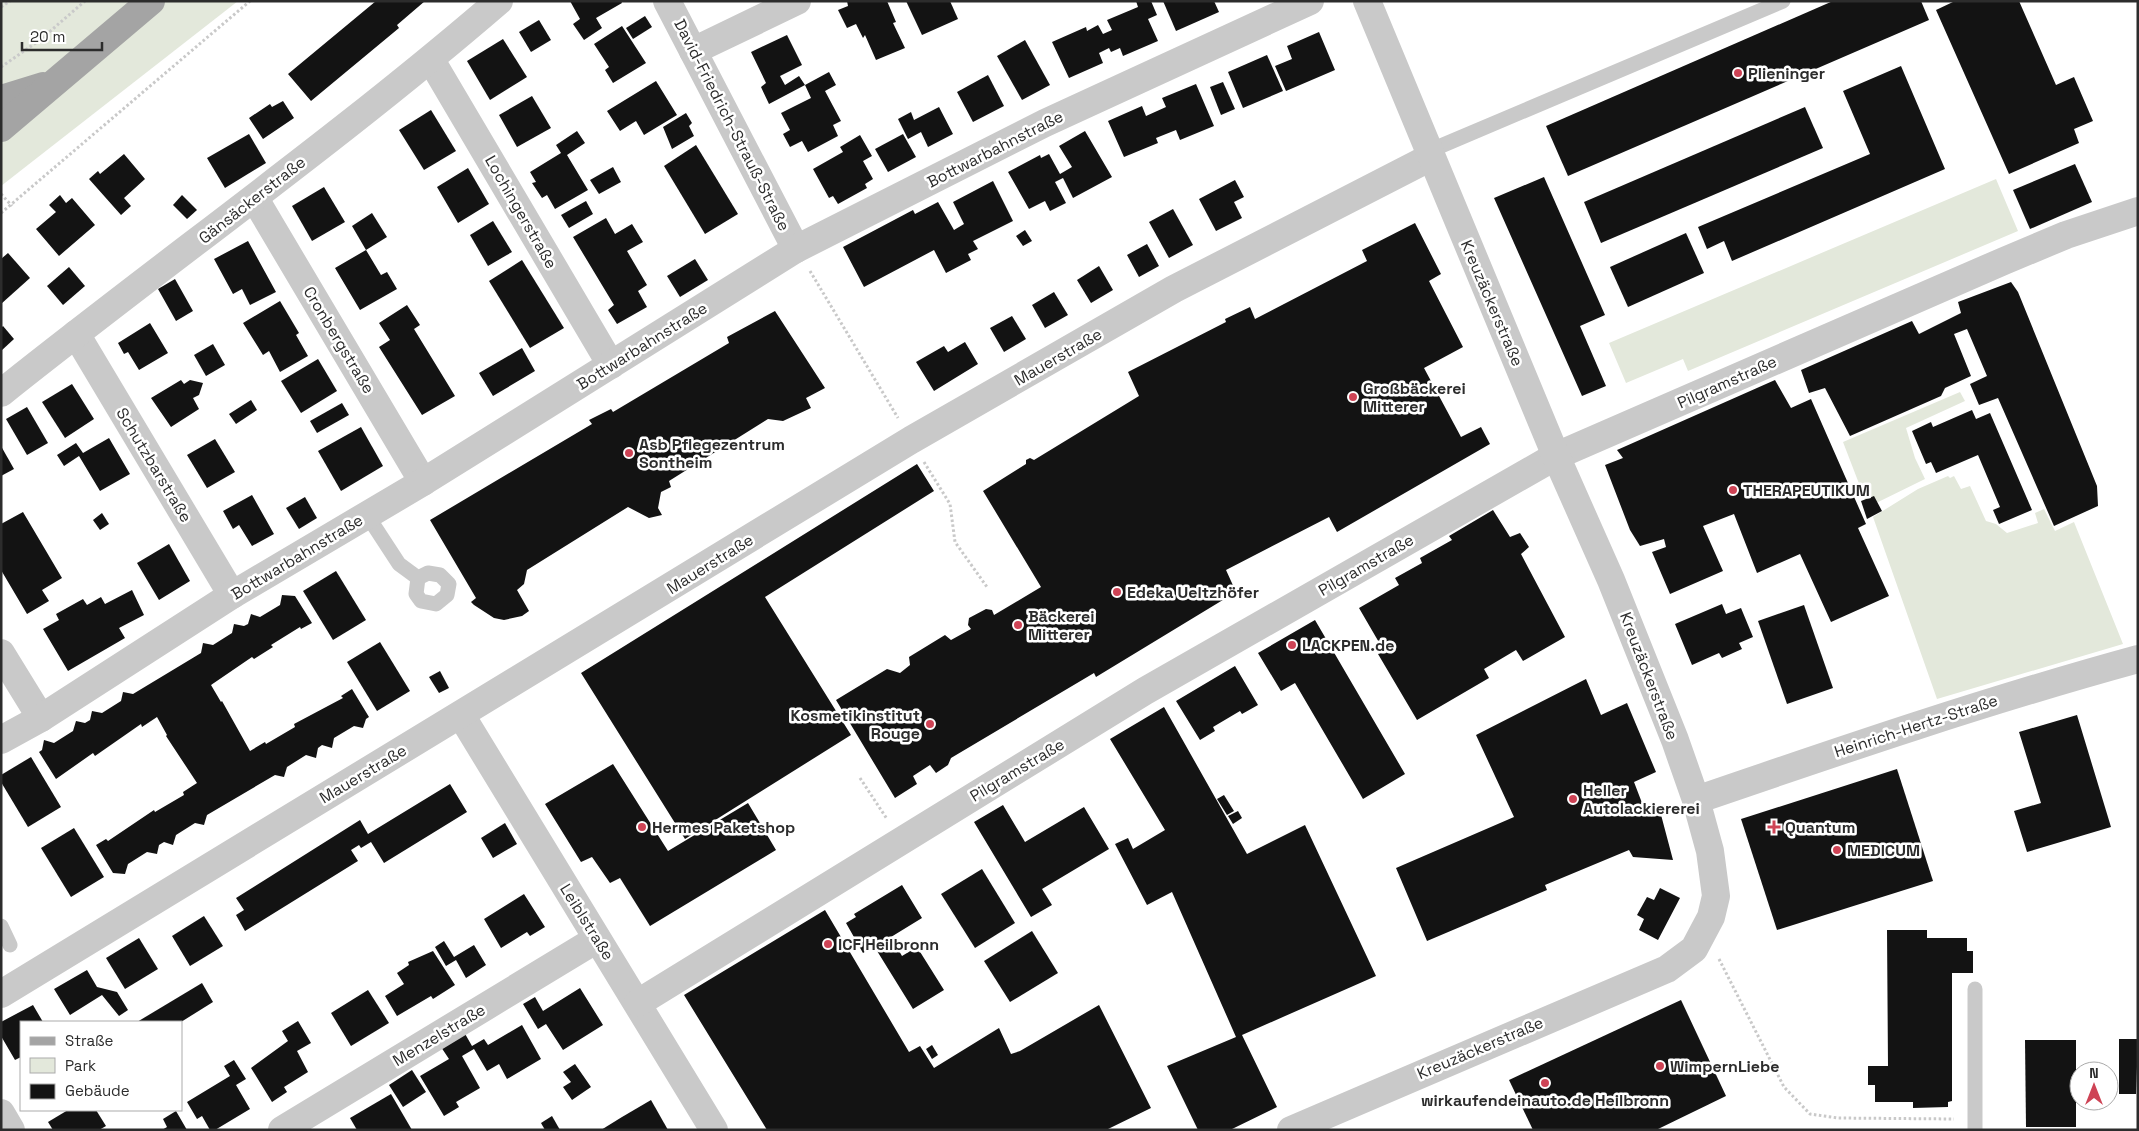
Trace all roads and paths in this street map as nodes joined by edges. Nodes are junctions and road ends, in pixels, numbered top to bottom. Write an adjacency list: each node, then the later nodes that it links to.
1 (10, 1): 11 (path)
2 (85, 1): 14 (path)
3 (151, 1): 15 (main road)
4 (250, 1): 21 (path)
5 (499, 1): 13 (street, Gänsäckerstraße)
6 (667, 1): 12 (street, David-Friedrich-Strauß-Straße)
7 (797, 1): 12 (street)
8 (1310, 1): 24 (street, Bottwarbahnstraße)
9 (1367, 1): 18 (street, Kreuzäckerstraße)
10 (1783, 1): 18 (lane)
11 (1, 7)
12 (693, 51): 24 (street, David-Friedrich-Strauß-Straße)
13 (431, 60): 20 (street, Gänsäckerstraße); 26 (street, Lochingerstraße)
14 (1, 67)
15 (52, 84): 16 (main road); 17 (main road)
16 (1, 99)
17 (1, 128)
18 (1430, 154): 28 (street, Kreuzäckerstraße); 35 (street, Mauerstraße)
19 (1, 194): 21 (path)
20 (255, 199): 25 (street, Gänsäckerstraße); 29 (street, Cronbergstraße)
21 (12, 206): 23 (path)
22 (2138, 211): 28 (street, Pilgramstraße)
23 (1, 213)
24 (796, 250): 26 (street, Bottwarbahnstraße)
25 (76, 334): 27 (street, Gänsäckerstraße); 32 (street, Schutzbarstraße)
26 (611, 365): 29 (street, Bottwarbahnstraße)
27 (1, 393)
28 (1556, 456): 39 (street, Kreuzäckerstraße); 40 (street, Pilgramstraße)
29 (423, 482): 30 (street, Bottwarbahnstraße)
30 (367, 515): 31 (lane); 32 (street, Bottwarbahnstraße)
31 (418, 578)
32 (232, 595): 36 (street, Bottwarbahnstraße)
33 (1, 652): 36 (street)
34 (2138, 659): 39 (street, Heinrich-Hertz-Straße)
35 (460, 715): 43 (street, Leiblstraße); 46 (street, Mauerstraße)
36 (41, 718): 37 (street, Bottwarbahnstraße)
37 (1, 740)
38 (860, 778): 40 (path)
39 (1696, 800): 42 (street, Kreuzäckerstraße)
40 (902, 840): 47 (street, Pilgramstraße)
41 (1, 926): 44 (lane)
42 (1705, 931): 49 (path); 53 (street, Kreuzäckerstraße)
43 (596, 939): 47 (street, Leiblstraße); 51 (street, Menzelstraße)
44 (10, 945)
45 (1975, 989): 49 (lane)
46 (1, 994)
47 (638, 1003): 52 (street, Leiblstraße)
48 (1, 1113): 50 (street)
49 (1975, 1124)
50 (11, 1130)
51 (282, 1130)
52 (714, 1130)
53 (1291, 1130)

